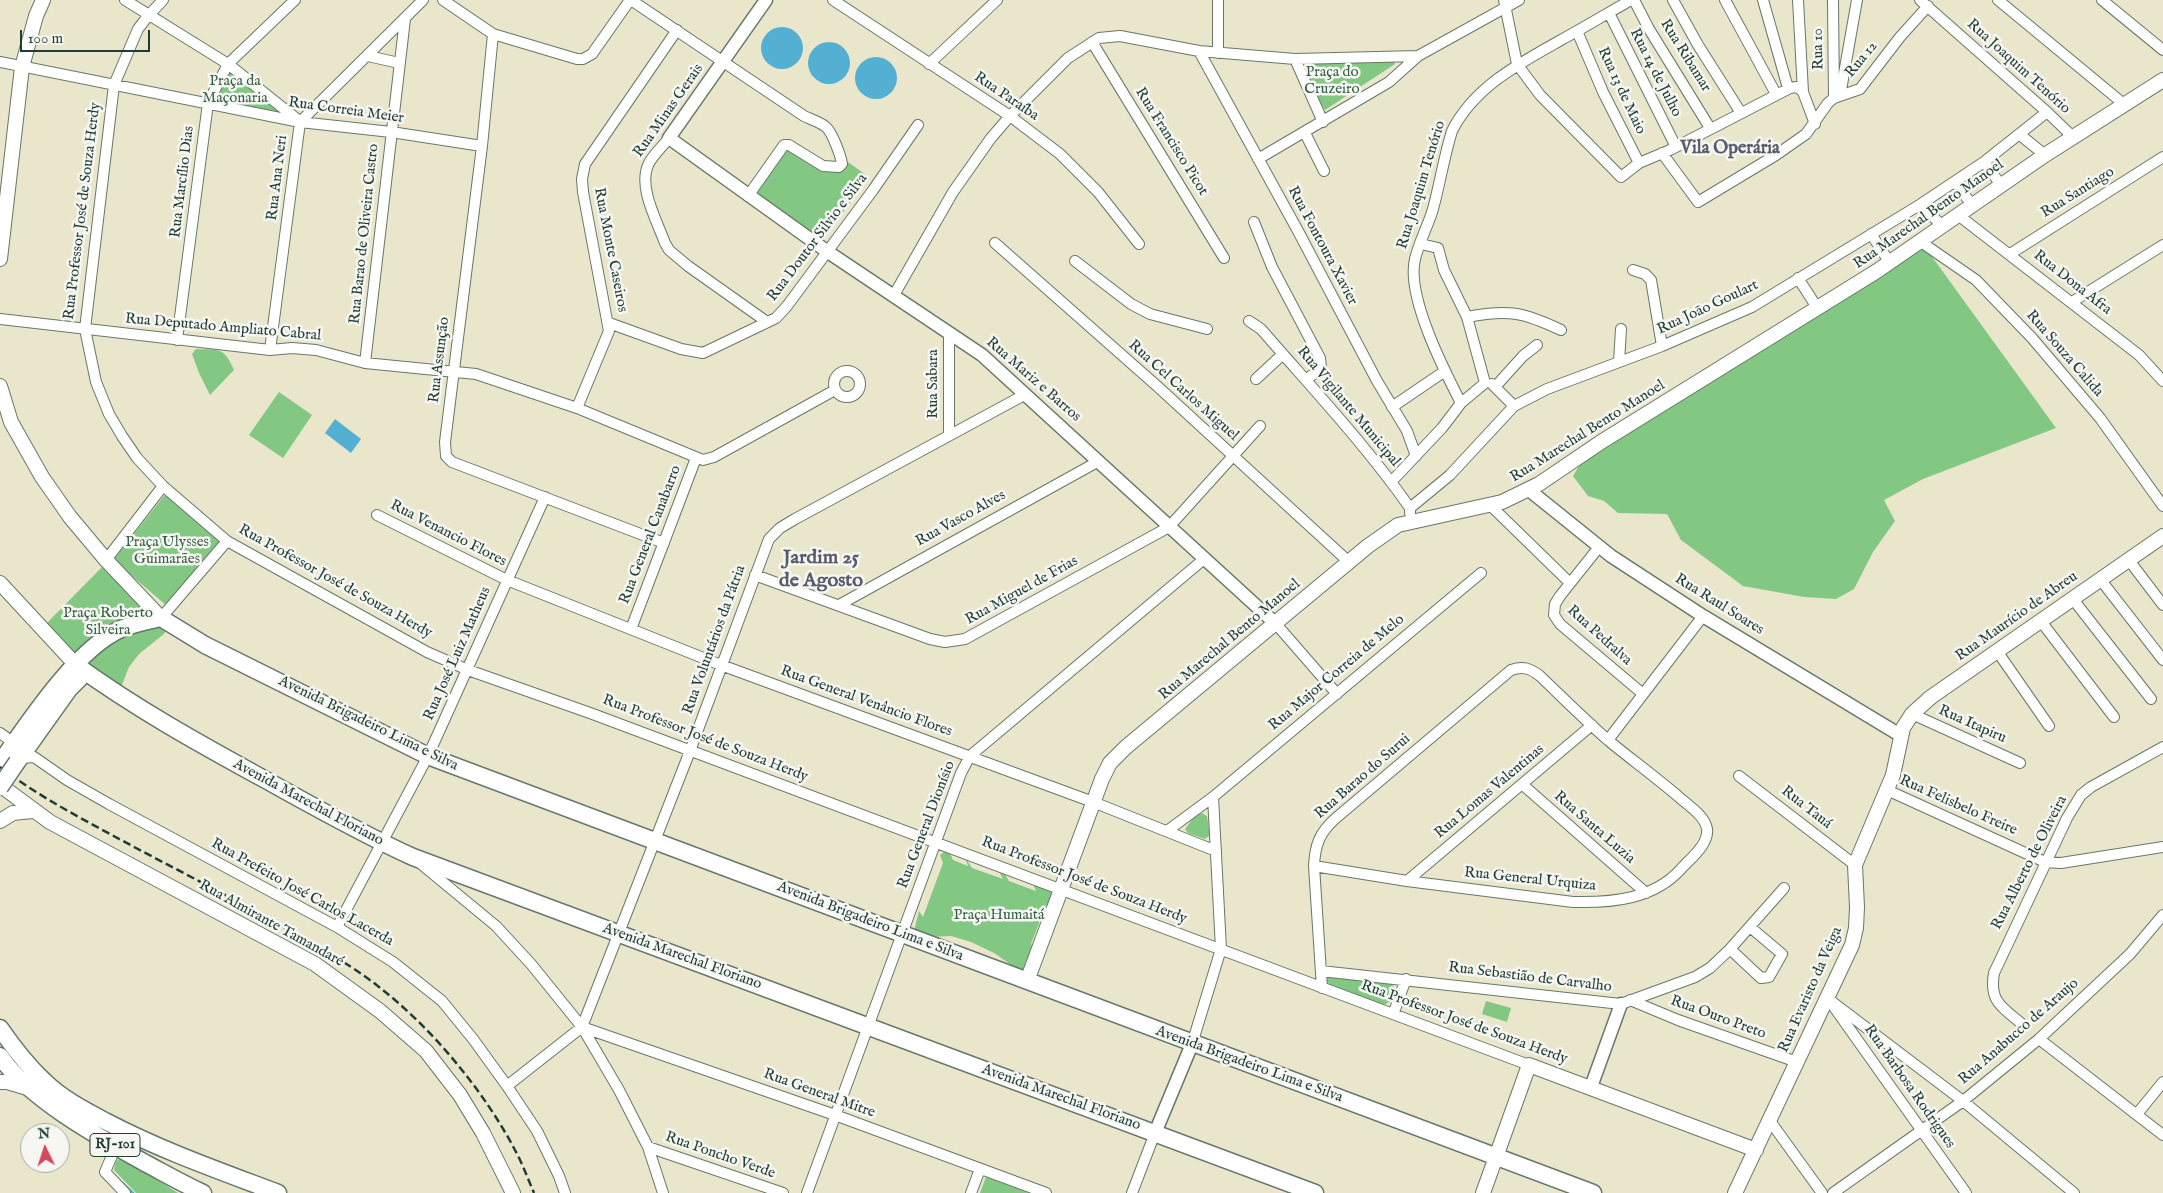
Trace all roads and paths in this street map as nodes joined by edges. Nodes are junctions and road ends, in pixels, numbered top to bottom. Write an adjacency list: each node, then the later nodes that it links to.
1 (43, 0): 43 (main road)
2 (125, 0): 25 (street)
3 (163, 0): 25 (street, Rua Professor José de Souza Herdy)
4 (295, 0): 40 (street, Rua Marcílio Dias)
5 (423, 0): 26 (street, Rua Ana Neri)
6 (443, 0): 29 (street)
7 (631, 0): 27 (street); 29 (street)
8 (766, 0): 37 (street, Rua Minas Gerais)
9 (833, 0): 41 (street, Rua Paraíba)
10 (997, 0): 41 (street)
11 (1218, 0): 33 (street)
12 (1519, 0): 23 (street)
13 (1633, 0): 24 (street, Rua Joaquim Tenório); 59 (street, Rua Ribamar)
14 (1673, 0): 53 (street)
15 (1724, 0): 48 (street)
16 (1763, 0): 46 (street)
17 (1798, 0): 47 (street)
18 (1833, 0): 49 (street, Rua 10)
19 (1857, 0): 49 (street)
20 (1998, 0): 51 (street)
21 (2102, 0): 31 (street)
22 (1924, 3): 49 (street, Rua 12); 52 (street, Rua Joaquim Tenório)
23 (1505, 4): 35 (street); 42 (street)
24 (1609, 13): 28 (street, Rua Joaquim Tenório); 66 (street, Rua 14 de Julho)
25 (148, 16): 40 (street); 45 (street, Rua Professor José de Souza Herdy)
26 (405, 19): 34 (street, Rua Ana Neri); 39 (street, Rua Barao de Oliveira Castro)
27 (677, 30): 37 (street); 103 (street, Rua Monte Caseiros)
28 (1577, 31): 42 (street, Rua Joaquim Tenório); 72 (street, Rua 13 de Maio)
29 (493, 34): 65 (street, Rua Assunção)
30 (1092, 42): 32 (street); 54 (street); 90 (street, Rua Francisco Picot)
31 (2163, 50)
32 (1199, 51): 33 (street); 70 (street, Rua Fontoura Xavier)
33 (1218, 53): 36 (street)
34 (368, 56): 39 (street); 55 (street, Rua Ana Neri)
35 (1418, 56): 36 (street); 56 (street)
36 (1295, 59): 56 (street)
37 (724, 61): 64 (street, Rua Minas Gerais); 76 (street)
38 (0, 62): 43 (street, Rua Correia Meier)
39 (399, 63): 60 (street, Rua Barao de Oliveira Castro)
40 (228, 64): 50 (street, Rua Marcílio Dias); 55 (street)
41 (928, 64): 54 (street, Rua Paraíba)
42 (1517, 64): 72 (street); 86 (street, Rua Joaquim Tenório)
43 (22, 67): 45 (street, Rua Correia Meier); 91 (main road)
44 (2163, 80): 51 (main road, Rua Marechal Bento Manoel)
45 (114, 85): 50 (street, Rua Correia Meier); 104 (street, Rua Professor José de Souza Herdy)
46 (1788, 88): 47 (street); 48 (street)
47 (1803, 92): 57 (street)
48 (1776, 94): 53 (street)
49 (1837, 97): 57 (street, Rua 12)
50 (208, 103): 55 (street, Rua Correia Meier); 109 (street, Rua Marcílio Dias)
51 (2125, 104): 63 (main road, Rua Marechal Bento Manoel)
52 (2047, 112): 62 (street, Rua Joāo Goulart); 63 (street, Rua Joaquim Tenório)
53 (1741, 113): 59 (street)
54 (1010, 116): 85 (street, Rua Paraíba); 96 (street)
55 (300, 122): 60 (street, Rua Correia Meier); 112 (street, Rua Ana Neri)
56 (1323, 122): 61 (street)
57 (1815, 124): 67 (street, Rua 12)
58 (918, 125): 88 (street, Rua Doutor Silvio e Silva)
59 (1710, 128): 66 (street)
60 (391, 132): 65 (street, Rua Correia Meier); 115 (street, Rua Barao de Oliveira Castro)
61 (1305, 133): 70 (street); 73 (street)
62 (2018, 134): 68 (street); 71 (street, Rua Joāo Goulart)
63 (2073, 137): 68 (main road, Rua Marechal Bento Manoel)
64 (669, 138): 76 (street, Rua Mariz e Barros); 102 (street, Rua Minas Gerais)
65 (482, 146): 117 (street, Rua Assunção)
66 (1676, 147): 67 (street)
67 (1662, 153): 72 (street)
68 (2045, 155): 75 (main road, Rua Marechal Bento Manoel)
69 (2163, 157): 89 (street, Rua Santiago)
70 (1258, 159): 128 (street, Rua Fontoura Xavier)
71 (1984, 162): 74 (street, Rua Joāo Goulart); 75 (street)
72 (1639, 164)
73 (1324, 171)
74 (1955, 182): 77 (street, Rua Joāo Goulart); 78 (street)
75 (2001, 185): 78 (main road, Rua Marechal Bento Manoel)
76 (748, 196): 88 (street, Rua Mariz e Barros)
77 (1921, 204): 81 (street); 82 (street, Rua Joāo Goulart)
78 (1972, 205): 79 (main road, Rua Marechal Bento Manoel)
79 (1958, 215): 81 (main road, Rua Marechal Bento Manoel); 89 (street, Rua Dona Afra)
80 (1254, 222): 119 (street)
81 (1942, 226): 83 (main road, Rua Marechal Bento Manoel)
82 (1871, 234): 93 (street); 95 (street, Rua Joāo Goulart)
83 (1921, 242): 93 (main road, Rua Marechal Bento Manoel); 141 (street, Rua Souza Calida)
84 (995, 243): 132 (street, Rua Cel Carlos Miguel)
85 (1140, 244)
86 (1421, 244): 99 (street); 116 (street, Rua Joaquim Tenório)
87 (2163, 245): 97 (street)
88 (828, 252): 96 (street, Rua Mariz e Barros); 102 (street, Rua Doutor Silvio e Silva)
89 (2010, 254): 97 (street, Rua Dona Afra)
90 (1224, 258)
91 (0, 259)
92 (1075, 261): 105 (street)
93 (1890, 263): 98 (main road, Rua Marechal Bento Manoel)
94 (1633, 270): 111 (street)
95 (1798, 278): 98 (street); 111 (street, Rua Joāo Goulart)
96 (894, 295): 108 (street, Rua Mariz e Barros)
97 (2072, 302): 120 (street, Rua Dona Afra)
98 (1818, 308): 138 (main road, Rua Marechal Bento Manoel)
99 (1467, 317): 106 (street); 121 (street)
100 (0, 318): 104 (street, Rua Deputado Ampliato Cabral)
101 (1249, 321): 113 (street, Rua Vigilante Municipal)
102 (767, 322): 103 (street, Rua Doutor Silvio e Silva)
103 (609, 323): 129 (street, Rua Monte Caseiros)
104 (85, 329): 109 (street, Rua Deputado Ampliato Cabral); 137 (street, Rua Professor José de Souza Herdy)
105 (1208, 329)
106 (1561, 330)
107 (1621, 330): 114 (street)
108 (949, 333): 125 (street, Rua Mariz e Barros); 131 (street, Rua Sabara)
109 (177, 340): 112 (street, Rua Deputado Ampliato Cabral)
110 (1537, 345): 123 (street)
111 (1662, 346): 114 (street, Rua Joāo Goulart)
112 (270, 350): 115 (street, Rua Deputado Ampliato Cabral)
113 (1283, 354): 118 (street); 119 (street, Rua Vigilante Municipal)
114 (1620, 362): 127 (street, Rua Joāo Goulart)
115 (366, 363): 117 (street, Rua Deputado Ampliato Cabral)
116 (1445, 371): 126 (street, Rua Joaquim Tenório); 128 (street)
117 (454, 372): 129 (street, Rua Deputado Ampliato Cabral); 139 (street, Rua Assunção)
118 (1256, 379)
119 (1306, 380): 136 (street, Rua Vigilante Municipal)
120 (2163, 381)
121 (1485, 383): 123 (street); 126 (street)
122 (0, 386): 151 (main road)
123 (1495, 387): 127 (street)
124 (835, 390): 134 (street, Rua General Canabarro)
125 (1026, 394): 131 (street, Rua Voluntários da Pátria); 135 (street, Rua Mariz e Barros)
126 (1461, 403): 133 (street)
127 (1514, 406): 143 (street, Rua Joāo Goulart)
128 (1392, 407): 133 (street, Rua Fontoura Xavier)
129 (577, 408): 134 (street, Rua Deputado Ampliato Cabral)
130 (1260, 426): 132 (street, Rua Miguel de Frias)
131 (949, 435): 154 (street, Rua Voluntários da Pátria)
132 (1233, 456): 144 (street, Rua Miguel de Frias); 152 (street, Rua Cel Carlos Miguel)
133 (1416, 456): 136 (street)
134 (696, 458): 147 (street, Rua General Canabarro)
135 (1099, 461): 144 (street, Rua Mariz e Barros); 160 (street, Rua Vasco Alves)
136 (1391, 482): 143 (street, Rua Vigilante Municipal)
137 (163, 486): 146 (street, Rua Professor José de Souza Herdy); 151 (street)
138 (1529, 490): 140 (main road, Rua Marechal Bento Manoel); 148 (street, Rua Raul Soares)
139 (545, 497): 147 (street, Rua Assunção); 156 (street, Rua José Luiz Matheus)
140 (1490, 505): 143 (main road, Rua Marechal Bento Manoel); 158 (street)
141 (2163, 506)
142 (377, 515): 156 (street, Rua Venancio Flores)
143 (1411, 515): 152 (main road, Rua Marechal Bento Manoel)
144 (1169, 527): 149 (street, Rua Mariz e Barros); 160 (street, Rua Miguel de Frias)
145 (2163, 536): 150 (main road, Rua Maurício de Abreu)
146 (227, 541): 163 (street); 171 (street, Rua Professor José de Souza Herdy)
147 (664, 543): 166 (street, Rua General Canabarro)
148 (1599, 547): 158 (street, Rua Pedralva); 162 (street, Rua Raul Soares)
149 (1204, 559): 165 (street, Rua Mariz e Barros); 188 (street, Rua General Dionísio)
150 (2128, 559): 155 (main road, Rua Maurício de Abreu); 161 (street)
151 (106, 560): 163 (main road)
152 (1349, 562): 165 (main road, Rua Marechal Bento Manoel)
153 (1481, 572): 174 (street, Rua Major Correia de Melo)
154 (755, 575): 160 (street, Rua Miguel de Frias); 170 (street, Rua Voluntários da Pátria)
155 (2100, 579): 159 (main road, Rua Maurício de Abreu); 168 (street)
156 (507, 580): 166 (street, Rua General Venâncio Flores); 171 (street, Rua José Luiz Matheus)
157 (0, 583): 169 (main road)
158 (1570, 583): 175 (street, Rua Pedralva)
159 (2072, 598): 164 (main road, Rua Maurício de Abreu); 176 (street)
160 (839, 605)
161 (2163, 605)
162 (1703, 616): 175 (street); 182 (street, Rua Raul Soares)
163 (161, 618): 169 (main road); 187 (main road, Avenida Brigadeiro Lima e Silva)
164 (2040, 620): 167 (main road, Rua Maurício de Abreu); 178 (street)
165 (1276, 624): 174 (street, Rua Mariz e Barros); 195 (main road, Rua Marechal Bento Manoel)
166 (631, 629): 170 (street, Rua General Venâncio Flores)
167 (1997, 651): 177 (main road, Rua Maurício de Abreu); 180 (street)
168 (2163, 660)
169 (76, 665): 172 (main road, Avenida Marechal Floriano); 186 (main road)
170 (721, 665): 185 (street, Rua Voluntários da Pátria); 188 (street, Rua General Venâncio Flores)
171 (468, 670): 185 (street, Rua Professor José de Souza Herdy); 187 (street, Rua José Luiz Matheus)
172 (89, 675): 186 (main road); 201 (main road, Avenida Marechal Floriano)
173 (1498, 680): 179 (street, Rua General Urquiza); 207 (street, Rua Barao do Surui)
174 (1337, 694): 194 (street, Rua Major Correia de Melo)
175 (1643, 694): 183 (street)
176 (2152, 699)
177 (1912, 714): 182 (main road, Rua Maurício de Abreu); 189 (street, Rua Itapiru)
178 (2114, 717)
179 (1592, 725): 183 (street, Rua General Urquiza); 191 (street, Rua Lomas Valentinas)
180 (2048, 726)
181 (0, 733): 186 (street, Rua Prefeito José Carlos Lacerda)
182 (1900, 735): 193 (main road, Rua Evaristo da Veiga)
183 (1608, 740): 211 (street, Rua General Urquiza)
184 (2163, 748): 205 (street, Rua Alberto de Oliveira)
185 (690, 751): 199 (street, Rua Voluntários da Pátria); 200 (street, Rua Professor José de Souza Herdy)
186 (11, 756): 192 (main road, bridge); 213 (street, Rua Prefeito José Carlos Lacerda)
187 (428, 756): 199 (main road, Avenida Brigadeiro Lima e Silva); 201 (street, Rua José Luiz Matheus)
188 (970, 756): 195 (street, Rua General Venâncio Flores); 200 (street, Rua General Dionísio)
189 (2020, 763)
190 (1739, 776): 206 (street, Rua Tauá)
191 (1523, 785): 208 (street, Rua Lomas Valentinas); 211 (street, Rua Santa Luzia)
192 (0, 786): 196 (main road, Rua Almirante Tamandaré)
193 (1887, 790): 205 (street, Rua Felisbelo Freire); 206 (main road, Rua Evaristo da Veiga)
194 (1213, 797): 198 (street, Rua Major Correia de Melo); 203 (street)
195 (1093, 802): 198 (street, Rua General Venâncio Flores); 210 (main road, Rua Marechal Bento Manoel)
196 (32, 811): 197 (main road); 255 (main road, Rua Almirante Tamandaré)
197 (0, 821)
198 (1167, 831): 203 (street, Rua General Venâncio Flores)
199 (655, 841): 215 (street, Rua Voluntários da Pátria); 216 (main road, Avenida Brigadeiro Lima e Silva)
200 (936, 842): 210 (street, Rua Professor José de Souza Herdy); 216 (street, Rua General Dionísio)
201 (382, 843): 204 (main road, Avenida Marechal Floriano); 213 (street, Rua José Luiz Matheus)
202 (2163, 847): 205 (street, Rua Felisbelo Freire)
203 (1216, 851): 217 (street)
204 (413, 857): 215 (main road, Avenida Marechal Floriano); 228 (street)
205 (2045, 862): 226 (street, Rua Alberto de Oliveira)
206 (1854, 865): 223 (main road, Rua Evaristo da Veiga)
207 (1314, 866): 208 (street, Rua General Urquiza); 219 (street, Rua Barao do Surui)
208 (1407, 881): 211 (street, Rua General Urquiza)
209 (1784, 888): 214 (street, Rua Sebastião de Carvalho)
210 (1060, 890): 217 (street, Rua Professor José de Souza Herdy); 221 (main road, Rua Marechal Bento Manoel)
211 (1646, 893)
212 (2163, 915): 230 (street, Rua Anabucco de Araujo)
213 (337, 927): 237 (street, Rua Prefeito José Carlos Lacerda)
214 (1750, 927): 218 (street, Rua Sebastião de Carvalho); 218 (street)
215 (619, 934): 227 (main road, Avenida Marechal Floriano); 228 (street, Rua Voluntários da Pátria)
216 (903, 934): 221 (main road, Avenida Brigadeiro Lima e Silva); 227 (street, Rua General Dionísio)
217 (1221, 949): 222 (street, Rua Professor José de Souza Herdy); 231 (street)
218 (1730, 949): 224 (street, Rua Sebastião de Carvalho)
219 (1321, 971): 220 (street, Rua Sebastião de Carvalho); 222 (street, Rua Barao do Surui)
220 (1406, 979): 224 (street, Rua Sebastião de Carvalho); 225 (street)
221 (1027, 981): 231 (main road, Avenida Brigadeiro Lima e Silva)
222 (1322, 988): 225 (street, Rua Professor José de Souza Herdy)
223 (1827, 998): 233 (main road, Rua Evaristo da Veiga); 240 (street); 244 (street, Rua Barbosa Rodrigues)
224 (1625, 1002): 233 (street, Rua Ouro Preto); 238 (street)
225 (1394, 1012): 234 (street, Rua Professor José de Souza Herdy)
226 (2022, 1024)
227 (868, 1026): 241 (street, Rua General Dionísio); 245 (main road, Avenida Marechal Floriano)
228 (582, 1027): 237 (street); 241 (street, Rua General Mitre); 248 (street)
229 (0, 1028): 254 (main road, RJ-101)
230 (2039, 1039): 240 (street, Rua Anabucco de Araujo); 242 (street)
231 (1192, 1044): 245 (street); 250 (main road, Avenida Brigadeiro Lima e Silva)
232 (0, 1056): 239 (main road, RJ-101)
233 (1797, 1062): 243 (main road, Rua Evaristo da Veiga)
234 (1530, 1065): 238 (main road, Rua Professor José de Souza Herdy); 250 (main road)
235 (0, 1082): 239 (main road)
236 (2163, 1082): 242 (street)
237 (508, 1086): 256 (street, Rua Prefeito José Carlos Lacerda)
238 (1591, 1087): 249 (main road, Rua Professor José de Souza Herdy)
239 (32, 1089): 247 (main road, RJ-101)
240 (1962, 1101): 244 (street, Rua Anabucco de Araujo); 270 (street)
241 (835, 1114): 251 (street, Rua General Mitre); 259 (street, Rua General Dionísio)
242 (2137, 1114): 246 (street)
243 (1770, 1121): 249 (main road, Rua Evaristo da Veiga); 267 (street)
244 (1920, 1130): 268 (street, Rua Anabucco de Araujo); 269 (street, Rua Barbosa Rodrigues)
245 (1155, 1133): 262 (street); 263 (main road, Avenida Marechal Floriano)
246 (2163, 1135)
247 (116, 1146): 252 (street); 253 (main road, RJ-101)
248 (648, 1147): 257 (street); 258 (street, Rua Poncho Verde)
249 (1756, 1150): 266 (main road, Rua Evaristo da Veiga)
250 (1497, 1157): 264 (main road); 265 (main road, Avenida Brigadeiro Lima e Silva)
251 (980, 1169): 260 (street); 261 (street, Rua General Mitre)
252 (125, 1193)
253 (203, 1193)
254 (278, 1193)
255 (513, 1193)
256 (565, 1193)
257 (663, 1193)
258 (783, 1193)
259 (807, 1193)
260 (971, 1193)
261 (1046, 1193)
262 (1132, 1193)
263 (1314, 1193)
264 (1483, 1193)
265 (1594, 1193)
266 (1735, 1193)
267 (1822, 1193)
268 (1833, 1193)
269 (1966, 1193)
270 (2074, 1193)

